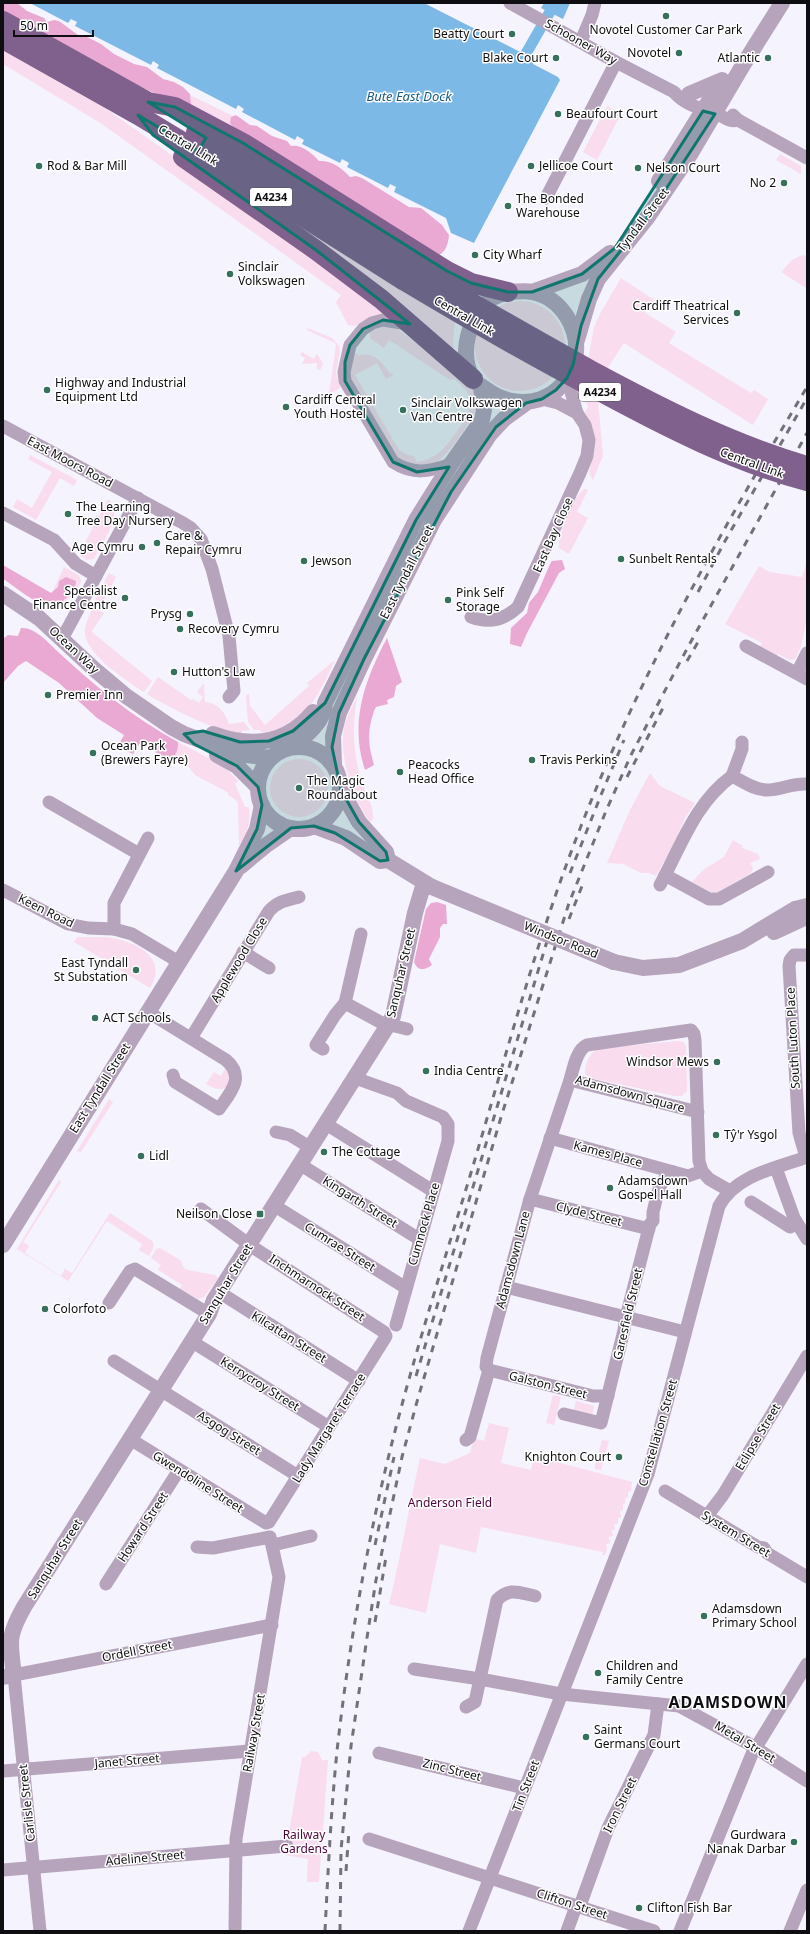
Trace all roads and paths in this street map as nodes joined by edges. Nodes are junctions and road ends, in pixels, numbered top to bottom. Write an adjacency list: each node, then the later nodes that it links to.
1 (510, 3): 7 (street, Schooner Way)
2 (595, 3): 7 (street)
3 (772, 3): 9 (street, Tyndall Street)
4 (782, 3): 11 (street, Tyndall Street)
5 (3, 22): 12 (main road, A4234)
6 (3, 39): 12 (main road, A4234)
7 (581, 41): 8 (street, Schooner Way)
8 (616, 62): 10 (street, Schooner Way); 14 (street)
9 (722, 80): 10 (street); 11 (street, Tyndall Street)
10 (682, 93): 11 (street, Schooner Way)
11 (712, 108): 13 (street, Schooner Way); 17 (street, Tyndall Street); 19 (street, Tyndall Street)
12 (143, 109): 15 (main road, Central Link / A4234); 16 (main road); 18 (main road)
13 (807, 158)
14 (546, 198)
15 (407, 273): 27 (main road, Central Link / A4234, bridge); 28 (main road, Central Link / A4234, bridge)
16 (508, 292): 17 (street); 21 (street)
17 (532, 292): 19 (street)
18 (411, 325): 21 (main road); 26 (street)
19 (577, 340): 20 (street)
20 (567, 378): 22 (street); 24 (street, East Bay Close)
21 (477, 383): 23 (street); 26 (street, East Tyndall Street)
22 (542, 399): 23 (street); 24 (street)
23 (526, 403): 44 (street, East Tyndall Street)
24 (577, 413): 33 (street, East Bay Close)
25 (3, 426): 29 (street, East Moors Road)
26 (451, 464): 39 (street, East Tyndall Street)
27 (807, 466)
28 (807, 481)
29 (138, 498): 31 (street); 38 (street, East Moors Road)
30 (3, 513): 31 (street)
31 (96, 576): 34 (street)
32 (3, 594): 34 (street, Ocean Way)
33 (471, 617)
34 (62, 639): 40 (street, Ocean Way)
35 (746, 646): 37 (street)
36 (807, 653): 37 (street)
37 (802, 676)
38 (229, 697)
39 (325, 703): 40 (street); 42 (street, East Tyndall Street)
40 (184, 734): 43 (street, Ocean Way); 47 (street, Ocean Way)
41 (742, 742): 45 (street)
42 (292, 747): 43 (street); 44 (street)
43 (271, 758): 47 (street)
44 (334, 764): 48 (street)
45 (732, 776): 46 (street); 57 (street)
46 (807, 784)
47 (258, 787): 50 (street)
48 (341, 790): 51 (street); 55 (street, Windsor Road)
49 (49, 802): 54 (street)
50 (262, 805): 52 (street); 56 (street, East Tyndall Street)
51 (314, 826): 52 (street); 55 (street, Windsor Road)
52 (291, 828): 56 (street, East Tyndall Street)
53 (148, 838): 54 (street)
54 (139, 854): 63 (street)
55 (388, 860): 58 (street, Windsor Road)
56 (236, 871): 68 (street, East Tyndall Street)
57 (768, 872)
58 (428, 885): 65 (street, Windsor Road, bridge); 72 (street, Sanquhar Street)
59 (3, 890): 63 (street, Keen Road)
60 (299, 897): 66 (street, Applewood Close)
61 (807, 906): 65 (street, Windsor Road)
62 (807, 914): 65 (street, Windsor Road)
63 (114, 929): 68 (street, Keen Road)
64 (361, 934): 70 (street)
65 (742, 941)
66 (244, 952): 69 (street); 74 (street, Applewood Close)
67 (807, 955): 84 (street, South Luton Place)
68 (179, 962): 71 (street, East Tyndall Street)
69 (269, 968)
70 (345, 1003): 72 (street); 75 (street)
71 (148, 1012): 74 (street); 100 (street, East Tyndall Street)
72 (388, 1025): 73 (street); 77 (street, Sanquhar Street)
73 (407, 1029)
74 (190, 1038): 76 (street)
75 (323, 1049)
76 (173, 1075)
77 (355, 1078): 80 (street, Sanquhar Street); 89 (street, Cumnock Place)
78 (570, 1080): 79 (street, Adamsdown Square); 79 (street, Adamsdown Square); 82 (street, Adamsdown Lane)
79 (698, 1112): 87 (street, Adamsdown Square)
80 (326, 1124): 83 (street, Sanquhar Street); 89 (street)
81 (276, 1132): 83 (street)
82 (550, 1138): 88 (street, Kames Place); 91 (street, Adamsdown Lane)
83 (311, 1148): 85 (street, Sanquhar Street)
84 (807, 1157): 86 (street)
85 (301, 1165): 93 (street, Sanquhar Street); 98 (street, Kingarth Street)
86 (776, 1168): 90 (street); 95 (street)
87 (702, 1171): 88 (street, Kames Place); 90 (street)
88 (673, 1172): 96 (street, Garesfield Street)
89 (433, 1191): 98 (street, Cumnock Place)
90 (730, 1191): 109 (street, Constellation Street)
91 (530, 1199): 96 (street, Clyde Street); 101 (street, Adamsdown Lane)
92 (751, 1202): 95 (street)
93 (275, 1206): 99 (street, Sanquhar Street); 102 (street, Cumrae Street)
94 (201, 1209): 99 (street)
95 (797, 1224): 97 (street)
96 (649, 1229): 106 (street, Garesfield Street)
97 (807, 1238)
98 (419, 1239): 102 (street, Cumnock Place)
99 (250, 1244): 103 (street, Sanquhar Street); 108 (street, Inchmarnock Street)
100 (3, 1245)
101 (506, 1287): 106 (street); 113 (street, Adamsdown Lane)
102 (406, 1288): 107 (street, Cumnock Place)
103 (219, 1292): 105 (street, Sanquhar Street); 114 (street, Kilcattan Street)
104 (109, 1303): 105 (street)
105 (209, 1314): 110 (street, Sanquhar Street)
106 (626, 1318): 109 (street); 116 (street, Garesfield Street)
107 (396, 1325)
108 (384, 1332): 114 (street, Lady Margaret Terrace)
109 (685, 1332): 137 (street, Constellation Street)
110 (191, 1341): 115 (street, Sanquhar Street); 118 (street, Kerrycroy Street)
111 (807, 1356): 124 (street, Eclipse Street)
112 (114, 1361): 115 (street, Asgog Street)
113 (489, 1370): 116 (street, Galston Street); 120 (street, Adamsdown Lane)
114 (359, 1381): 118 (street, Lady Margaret Terrace)
115 (160, 1390): 119 (street, Sanquhar Street); 122 (street, Asgog Street)
116 (608, 1396): 117 (street, Garesfield Street)
117 (564, 1414)
118 (329, 1427): 122 (street, Lady Margaret Terrace)
119 (130, 1439): 121 (street, Gwendoline Street); 135 (street, Sanquhar Street)
120 (466, 1440)
121 (179, 1470): 125 (street, Gwendoline Street); 130 (street, Howard Street)
122 (298, 1476): 125 (street, Lady Margaret Terrace)
123 (665, 1491): 124 (street, System Street)
124 (707, 1516): 129 (street, System Street)
125 (266, 1523)
126 (311, 1536): 127 (street)
127 (272, 1541): 128 (street); 132 (street, Railway Street)
128 (197, 1547)
129 (807, 1577)
130 (106, 1584)
131 (535, 1596): 136 (street)
132 (272, 1625): 135 (street, Ordell Street); 141 (street, Railway Street)
133 (807, 1664): 140 (street)
134 (414, 1669): 136 (street, Metal Street)
135 (9, 1676): 143 (street, Carlisle Street)
136 (480, 1679): 137 (street, Metal Street); 139 (street)
137 (561, 1694): 138 (street, Metal Street); 146 (street, Tin Street)
138 (658, 1704): 140 (street, Metal Street); 154 (street, Iron Street)
139 (466, 1707)
140 (756, 1748): 145 (street, Metal Street); 160 (street)
141 (250, 1751): 143 (street, Janet Street); 149 (street, Railway Street)
142 (379, 1753): 146 (street, Zinc Street)
143 (24, 1769): 144 (street, Janet Street); 150 (street, Carlisle Street)
144 (3, 1771)
145 (807, 1781)
146 (524, 1788): 152 (street, Tin Street)
147 (369, 1840): 152 (street, Clifton Street)
148 (287, 1846): 149 (street, Adeline Street)
149 (236, 1850): 150 (street, Adeline Street); 156 (street, Railway Street)
150 (33, 1868): 151 (street, Adeline Street); 155 (street, Carlisle Street)
151 (3, 1870)
152 (490, 1877): 154 (street, Clifton Street); 157 (street, Tin Street)
153 (807, 1890): 161 (street)
154 (578, 1906): 158 (street, Iron Street); 159 (street, Clifton Street)
155 (40, 1931)
156 (235, 1931)
157 (470, 1931)
158 (567, 1931)
159 (654, 1931)
160 (680, 1931)
161 (790, 1931)

